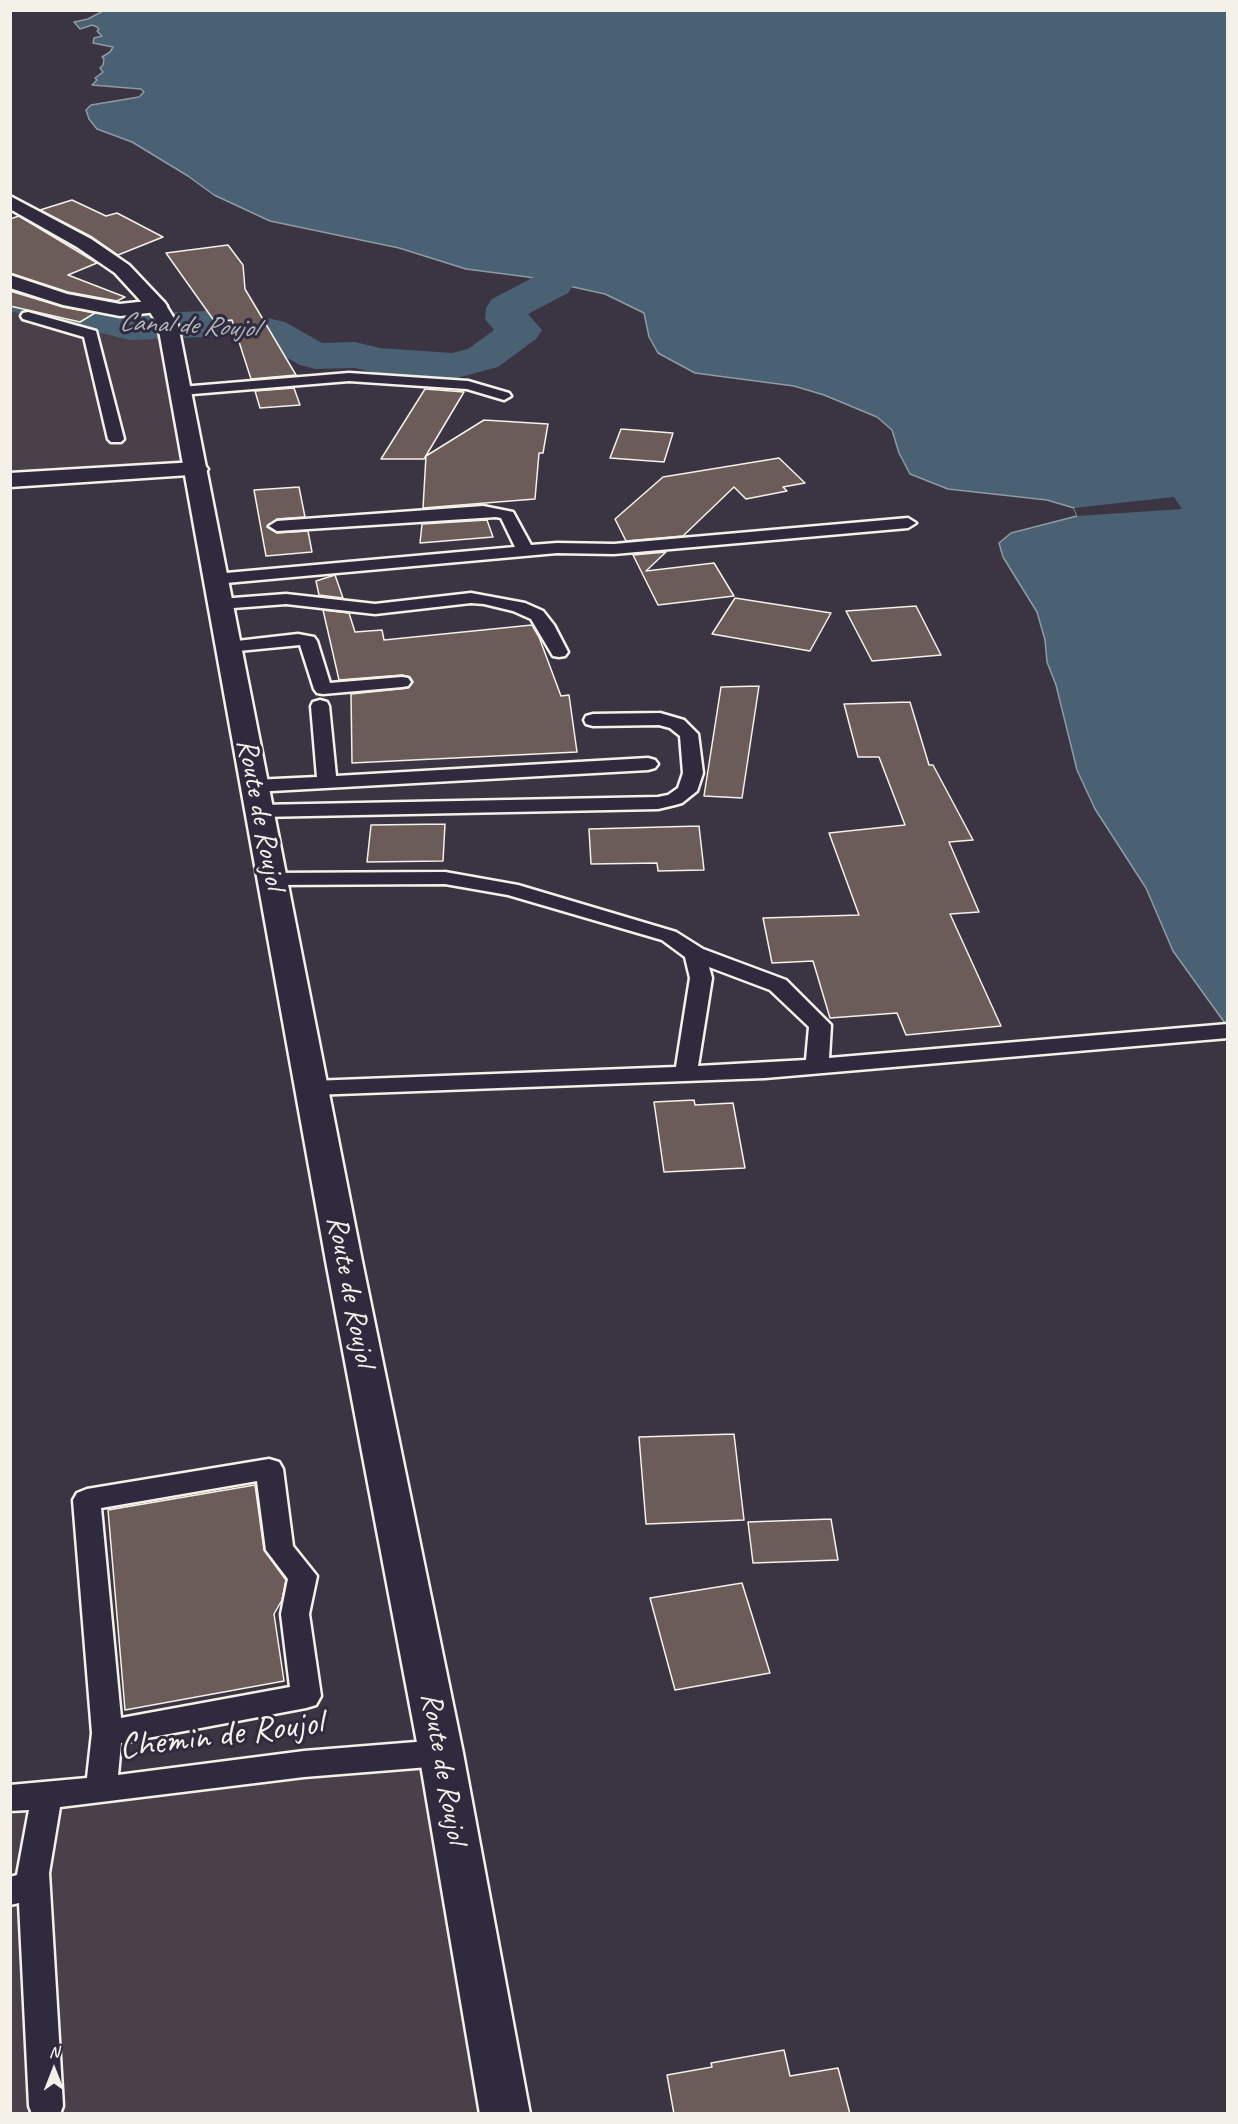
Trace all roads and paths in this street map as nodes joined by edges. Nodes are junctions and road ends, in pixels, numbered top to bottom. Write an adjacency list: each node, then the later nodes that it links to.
1 (10, 201): 3 (main road, Route de Roujol)
2 (10, 281): 3 (main road)
3 (156, 306): 5 (main road, Route de Roujol)
4 (28, 316): 7 (lane)
5 (181, 391): 6 (lane); 8 (main road, Route de Roujol)
6 (504, 396)
7 (117, 439)
8 (196, 469): 9 (main road); 13 (main road, Route de Roujol)
9 (10, 480)
10 (908, 523): 12 (lane)
11 (277, 526): 12 (lane)
12 (526, 551): 13 (lane)
13 (218, 591): 14 (main road, Route de Roujol); 15 (lane)
14 (228, 647): 16 (lane); 21 (main road, Route de Roujol)
15 (559, 652)
16 (402, 682)
17 (320, 706): 20 (lane)
18 (593, 720): 21 (lane)
19 (648, 764): 20 (lane)
20 (327, 781): 21 (lane)
21 (257, 799): 22 (main road, Route de Roujol)
22 (272, 879): 23 (lane); 27 (main road, Route de Roujol)
23 (695, 954): 25 (lane); 26 (lane)
24 (1227, 1031): 25 (lane)
25 (817, 1067): 26 (lane)
26 (686, 1074): 27 (lane)
27 (312, 1088): 29 (main road, Route de Roujol)
28 (107, 1733): 28 (lane); 30 (lane)
29 (441, 1753): 30 (lane, Chemin de Roujol); 35 (main road, Route de Roujol)
30 (101, 1790): 31 (lane, Chemin de Roujol)
31 (47, 1795): 32 (lane, Chemin de Roujol); 33 (lane)
32 (10, 1797)
33 (22, 1889): 34 (lane)
34 (46, 2106)
35 (505, 2114)

